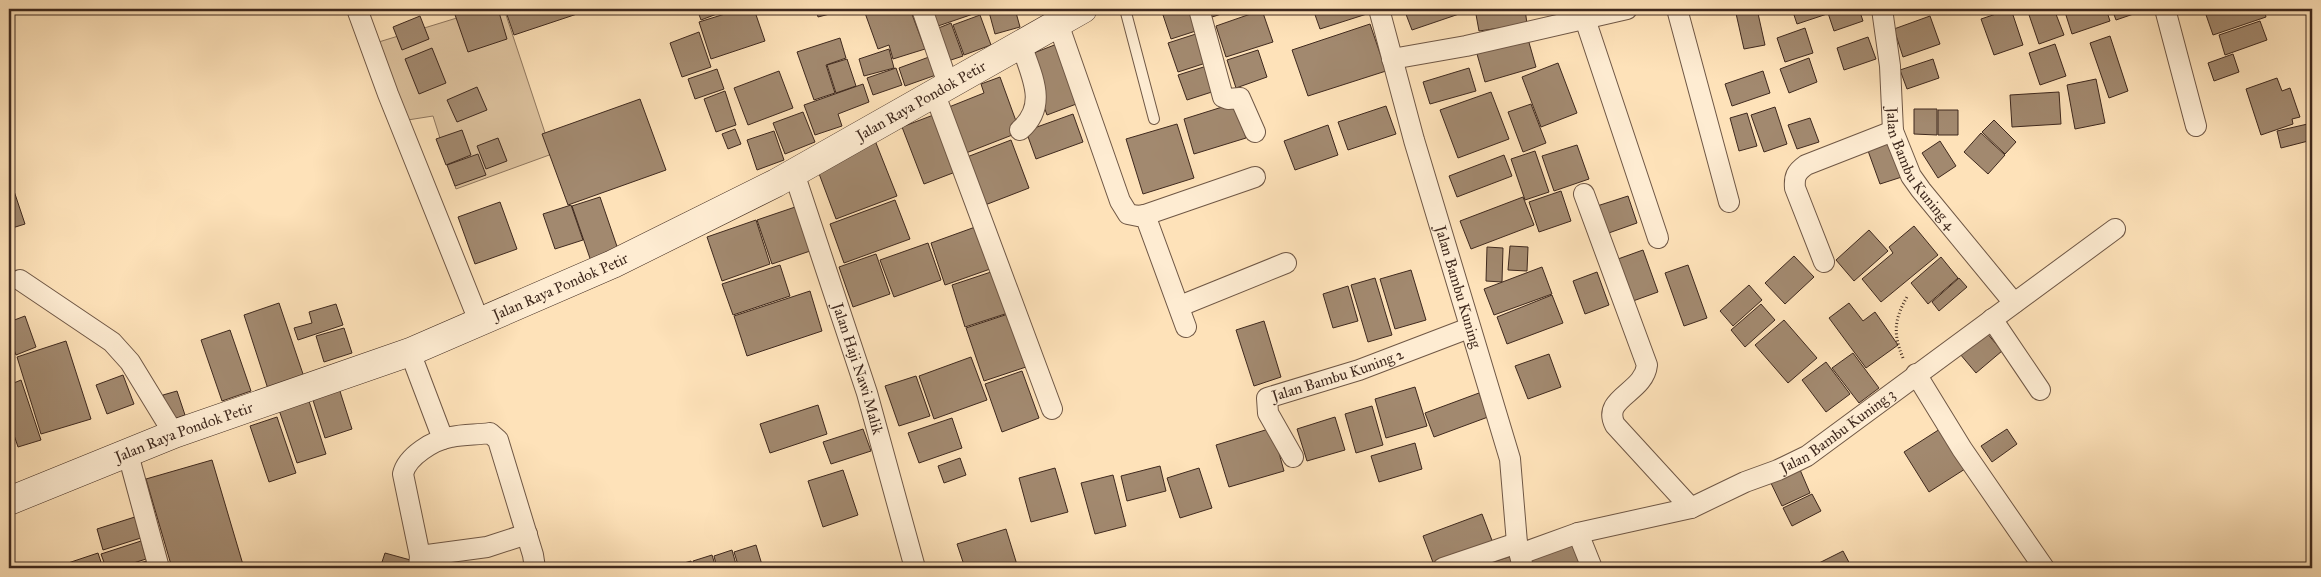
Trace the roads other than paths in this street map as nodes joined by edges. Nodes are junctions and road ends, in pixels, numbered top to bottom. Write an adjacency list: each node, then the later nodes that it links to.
1 (357, 9): 34 (street)
2 (922, 9): 15 (street)
3 (1083, 9): 11 (main road, Jalan Raya Pondok Petir)
4 (1125, 9): 16 (lane)
5 (1199, 9): 20 (street)
6 (1379, 9): 14 (street, Jalan Bambu Kuning)
7 (1626, 9): 12 (street)
8 (1677, 9): 24 (street)
9 (1882, 9): 19 (street, Jalan Bambu Kuning 4)
10 (2165, 9): 17 (street)
11 (1056, 16): 13 (main road, Jalan Raya Pondok Petir); 25 (street)
12 (1585, 19): 14 (street); 27 (street)
13 (1021, 44): 15 (main road, Jalan Raya Pondok Petir); 18 (street)
14 (1392, 59): 36 (street, Jalan Bambu Kuning)
15 (941, 88): 21 (main road, Jalan Raya Pondok Petir); 40 (street)
16 (1154, 119)
17 (2196, 126)
18 (1020, 130)
19 (1893, 131): 28 (street); 31 (street, Jalan Bambu Kuning 4)
20 (1255, 132)
21 (794, 173): 34 (main road, Jalan Raya Pondok Petir); 53 (street, Jalan Haji Nawi Malik)
22 (1255, 177): 25 (street)
23 (1584, 194): 46 (street)
24 (1729, 202)
25 (1145, 215): 32 (street)
26 (2115, 229): 31 (street, Jalan Bambu Kuning 3)
27 (1658, 238)
28 (1824, 262)
29 (1286, 263): 32 (street)
30 (20, 280): 41 (street)
31 (2014, 302): 33 (street, Jalan Bambu Kuning 3)
32 (1180, 306): 35 (street)
33 (1992, 319): 38 (street, Jalan Bambu Kuning 3); 39 (street)
34 (479, 321): 37 (main road, Jalan Raya Pondok Petir)
35 (1186, 327)
36 (1469, 328): 44 (street, Jalan Bambu Kuning 2); 49 (street, Jalan Bambu Kuning)
37 (410, 352): 41 (main road, Jalan Raya Pondok Petir); 42 (street)
38 (1916, 374): 46 (street, Jalan Bambu Kuning 3); 56 (street)
39 (2040, 390)
40 (1052, 410)
41 (174, 434): 43 (main road, Jalan Raya Pondok Petir)
42 (443, 439): 48 (street); 50 (street)
43 (128, 454): 45 (main road, Jalan Raya Pondok Petir); 51 (street)
44 (1293, 457)
45 (9, 501)
46 (1691, 508): 47 (street, Jalan Bambu Kuning 3)
47 (1578, 533): 49 (street, Jalan Bambu Kuning 3); 55 (street)
48 (527, 534): 50 (street); 52 (street)
49 (1520, 555): 54 (street, Jalan Bambu Kuning 3)
50 (420, 562)
51 (159, 568)
52 (535, 568)
53 (915, 568)
54 (1443, 568)
55 (1592, 568)
56 (2044, 568)

